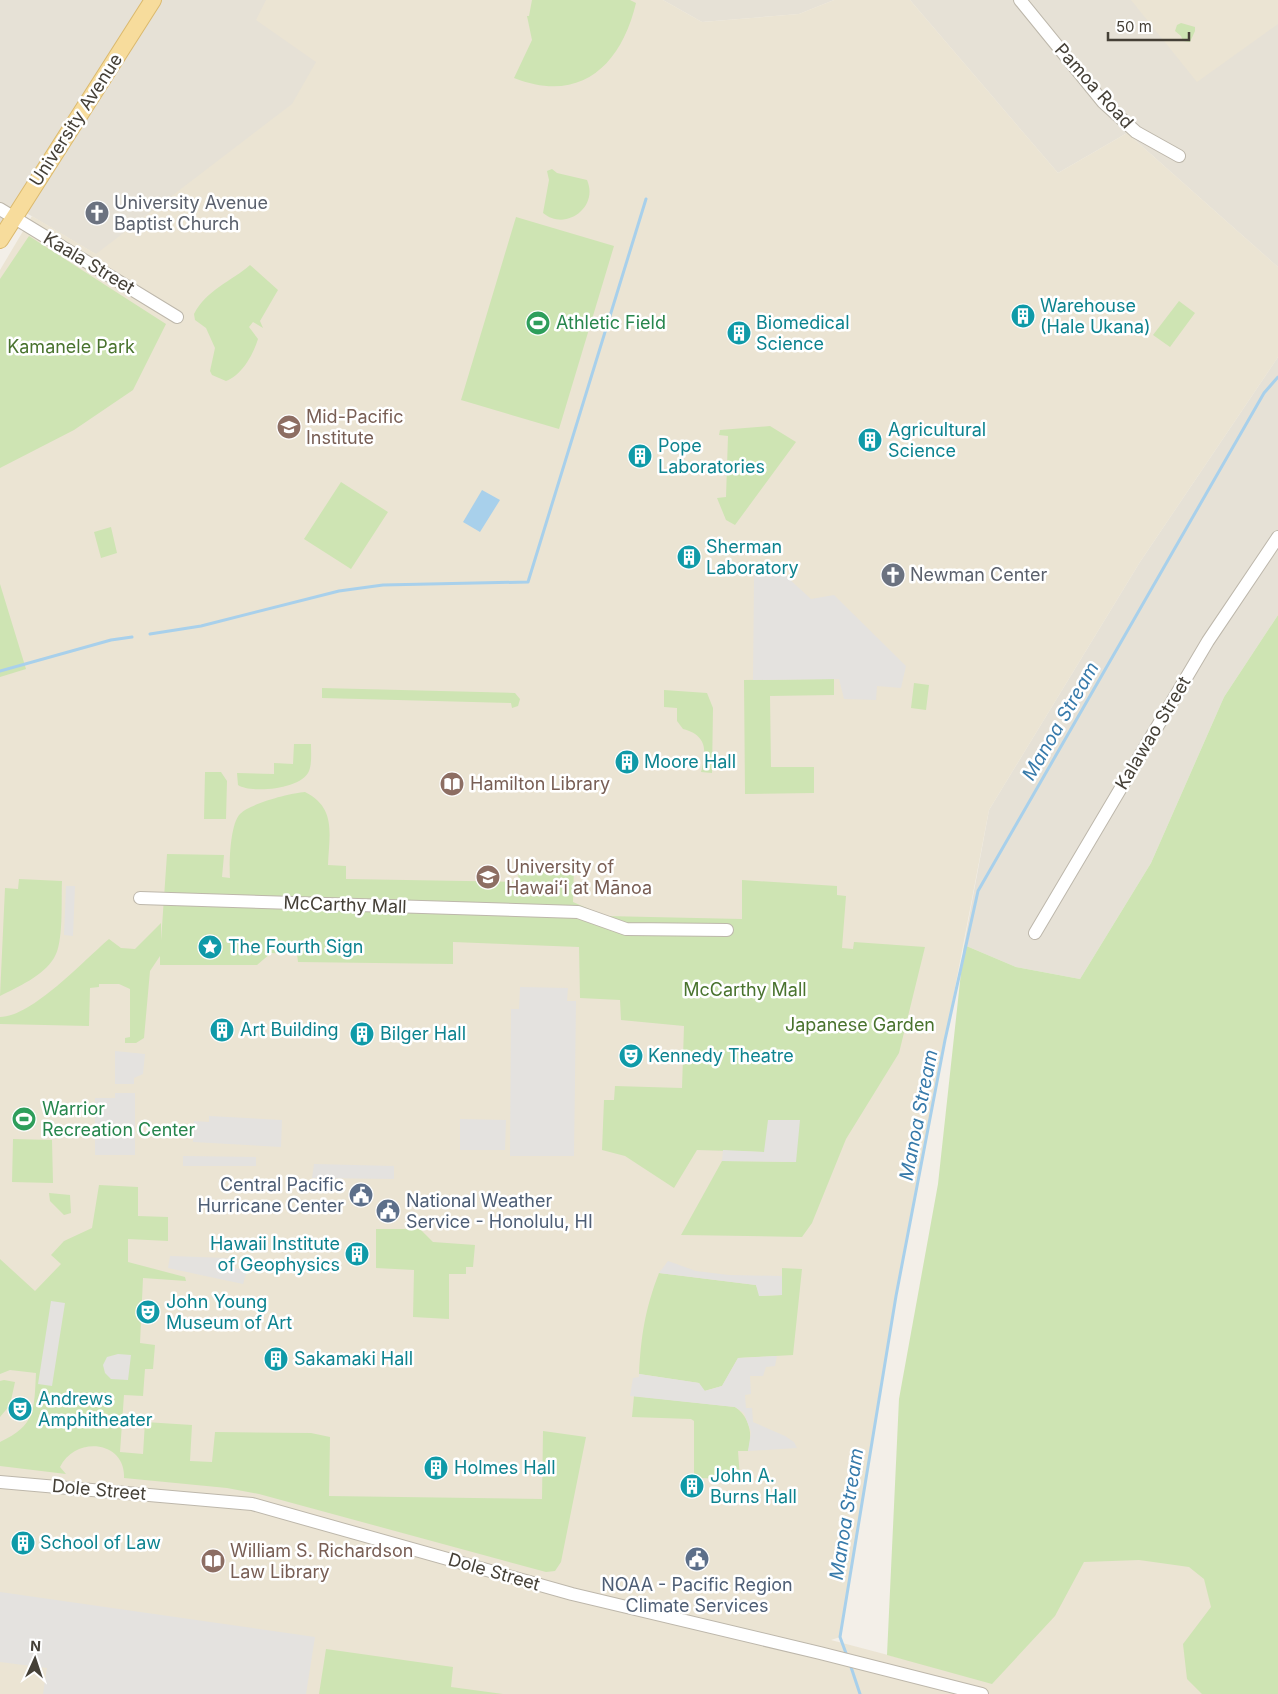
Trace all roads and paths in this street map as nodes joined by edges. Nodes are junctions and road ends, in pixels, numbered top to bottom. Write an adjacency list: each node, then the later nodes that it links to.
1 (152, 0): 4 (main road, University Avenue)
2 (1020, 0): 3 (street, Pamoa Road)
3 (1180, 156)
4 (7, 213): 5 (main road, University Avenue); 6 (street, Kaala Street)
5 (0, 240)
6 (177, 317)
7 (1278, 537): 10 (street, Kalawao Street)
8 (140, 898): 9 (street, McCarthy Mall)
9 (727, 930)
10 (1035, 933)
11 (0, 1482): 12 (street, Dole Street)
12 (982, 1694)

